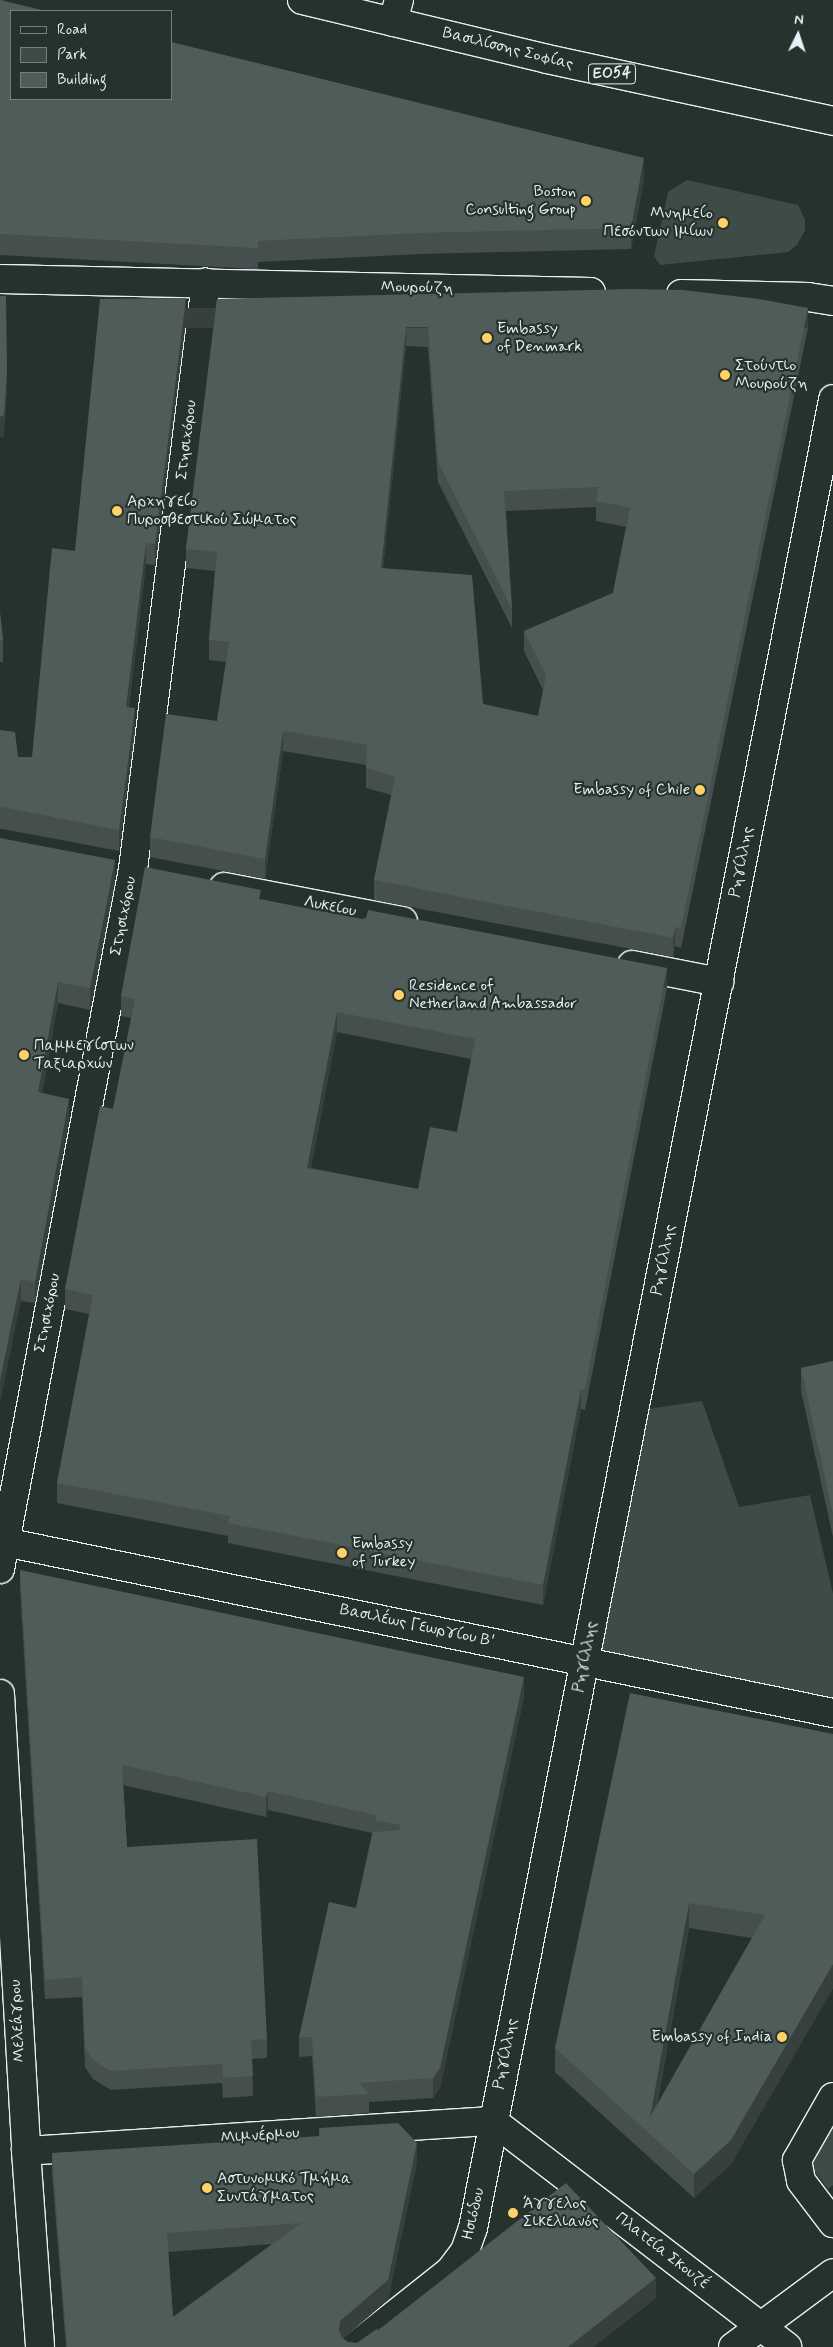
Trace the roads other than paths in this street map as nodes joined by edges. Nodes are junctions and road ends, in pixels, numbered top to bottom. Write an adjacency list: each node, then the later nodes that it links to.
1 (302, 0): 2 (street, Βασιλίσσης Σοφίας / ΕΟ54)
2 (396, 11): 3 (street, Βασιλίσσης Σοφίας / ΕΟ54)
3 (833, 120)
4 (0, 280): 5 (street, Μουρούζη)
5 (206, 283): 6 (street, Μουρούζη); 12 (street, Στησιχόρου)
6 (612, 292)
7 (652, 293): 8 (street)
8 (833, 301)
9 (833, 399): 10 (street, Ρηγίλλης)
10 (828, 449): 17 (street, Ρηγίλλης)
11 (104, 864): 12 (street)
12 (133, 869): 13 (street); 18 (street, Στησιχόρου)
13 (162, 875)
14 (201, 882): 15 (street, Λυκείου)
15 (426, 926)
16 (611, 961): 17 (street)
17 (718, 982): 20 (street, Ρηγίλλης)
18 (2, 1541): 19 (street); 20 (street, Βασιλέως Γεωργίου Β')
19 (0, 1569)
20 (586, 1660): 22 (street, Βασιλέως Γεωργίου Β'); 24 (street, Ρηγίλλης)
21 (0, 1694): 25 (street, Μελεάγρου)
22 (833, 1713)
23 (833, 2097): 26 (street)
24 (493, 2120): 25 (street, Μιμνέρμου); 28 (street, Πλατεία Σκουζέ); 30 (street, Ησιόδου)
25 (26, 2151): 29 (street, Μελεάγρου)
26 (833, 2223)
27 (833, 2273): 28 (street)
28 (760, 2326): 31 (street); 32 (street, Πλατεία Σκουζέ)
29 (40, 2347)
30 (354, 2347)
31 (733, 2347)
32 (787, 2347)

